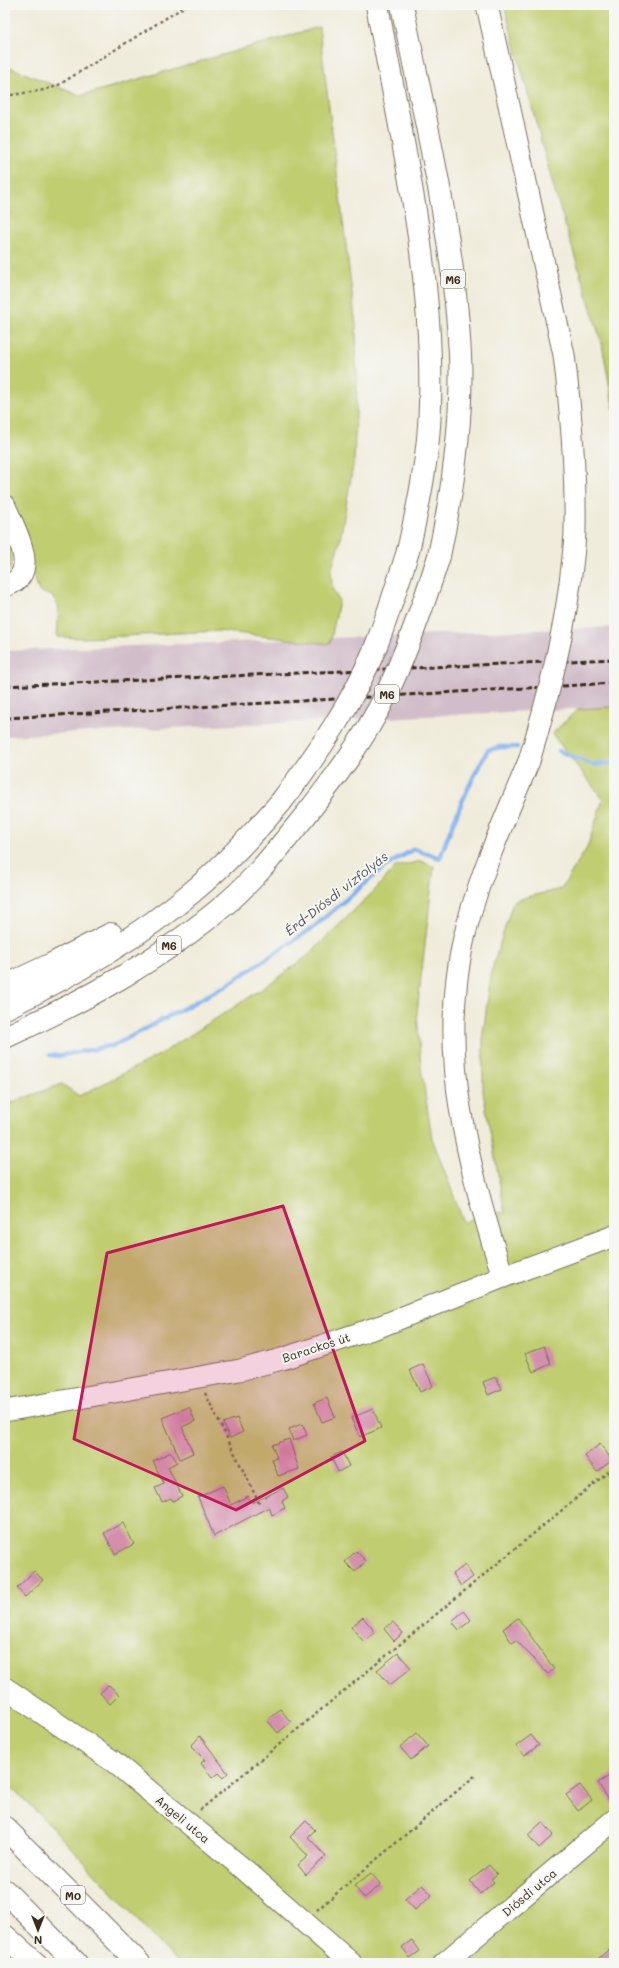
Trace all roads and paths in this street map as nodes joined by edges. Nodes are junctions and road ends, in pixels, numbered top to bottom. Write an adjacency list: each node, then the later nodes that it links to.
1 (187, 5): 5 (path)
2 (377, 5): 8 (highway, M6, bridge)
3 (402, 5): 11 (highway, M6, bridge)
4 (487, 5): 13 (street, bridge)
5 (5, 96)
6 (5, 506): 7 (street)
7 (5, 586)
8 (191, 894): 9 (highway); 10 (highway)
9 (5, 986)
10 (5, 1008)
11 (5, 1037)
12 (614, 1236): 13 (street, Barackos út)
13 (503, 1277): 14 (street, Barackos út)
14 (198, 1378): 15 (street, Barackos út); 17 (path)
15 (5, 1411)
16 (614, 1467): 21 (path)
17 (260, 1505)
18 (5, 1688): 21 (street, Angeli utca)
19 (477, 1774): 24 (path)
20 (614, 1820): 30 (street, Diósdi utca)
21 (186, 1822): 24 (street, Angeli utca)
22 (5, 1828): 28 (highway, M0)
23 (5, 1891): 27 (highway)
24 (303, 1921): 29 (street, Angeli utca)
25 (5, 1936): 26 (highway)
26 (35, 1963)
27 (76, 1963)
28 (139, 1963)
29 (351, 1963)
30 (444, 1963)

